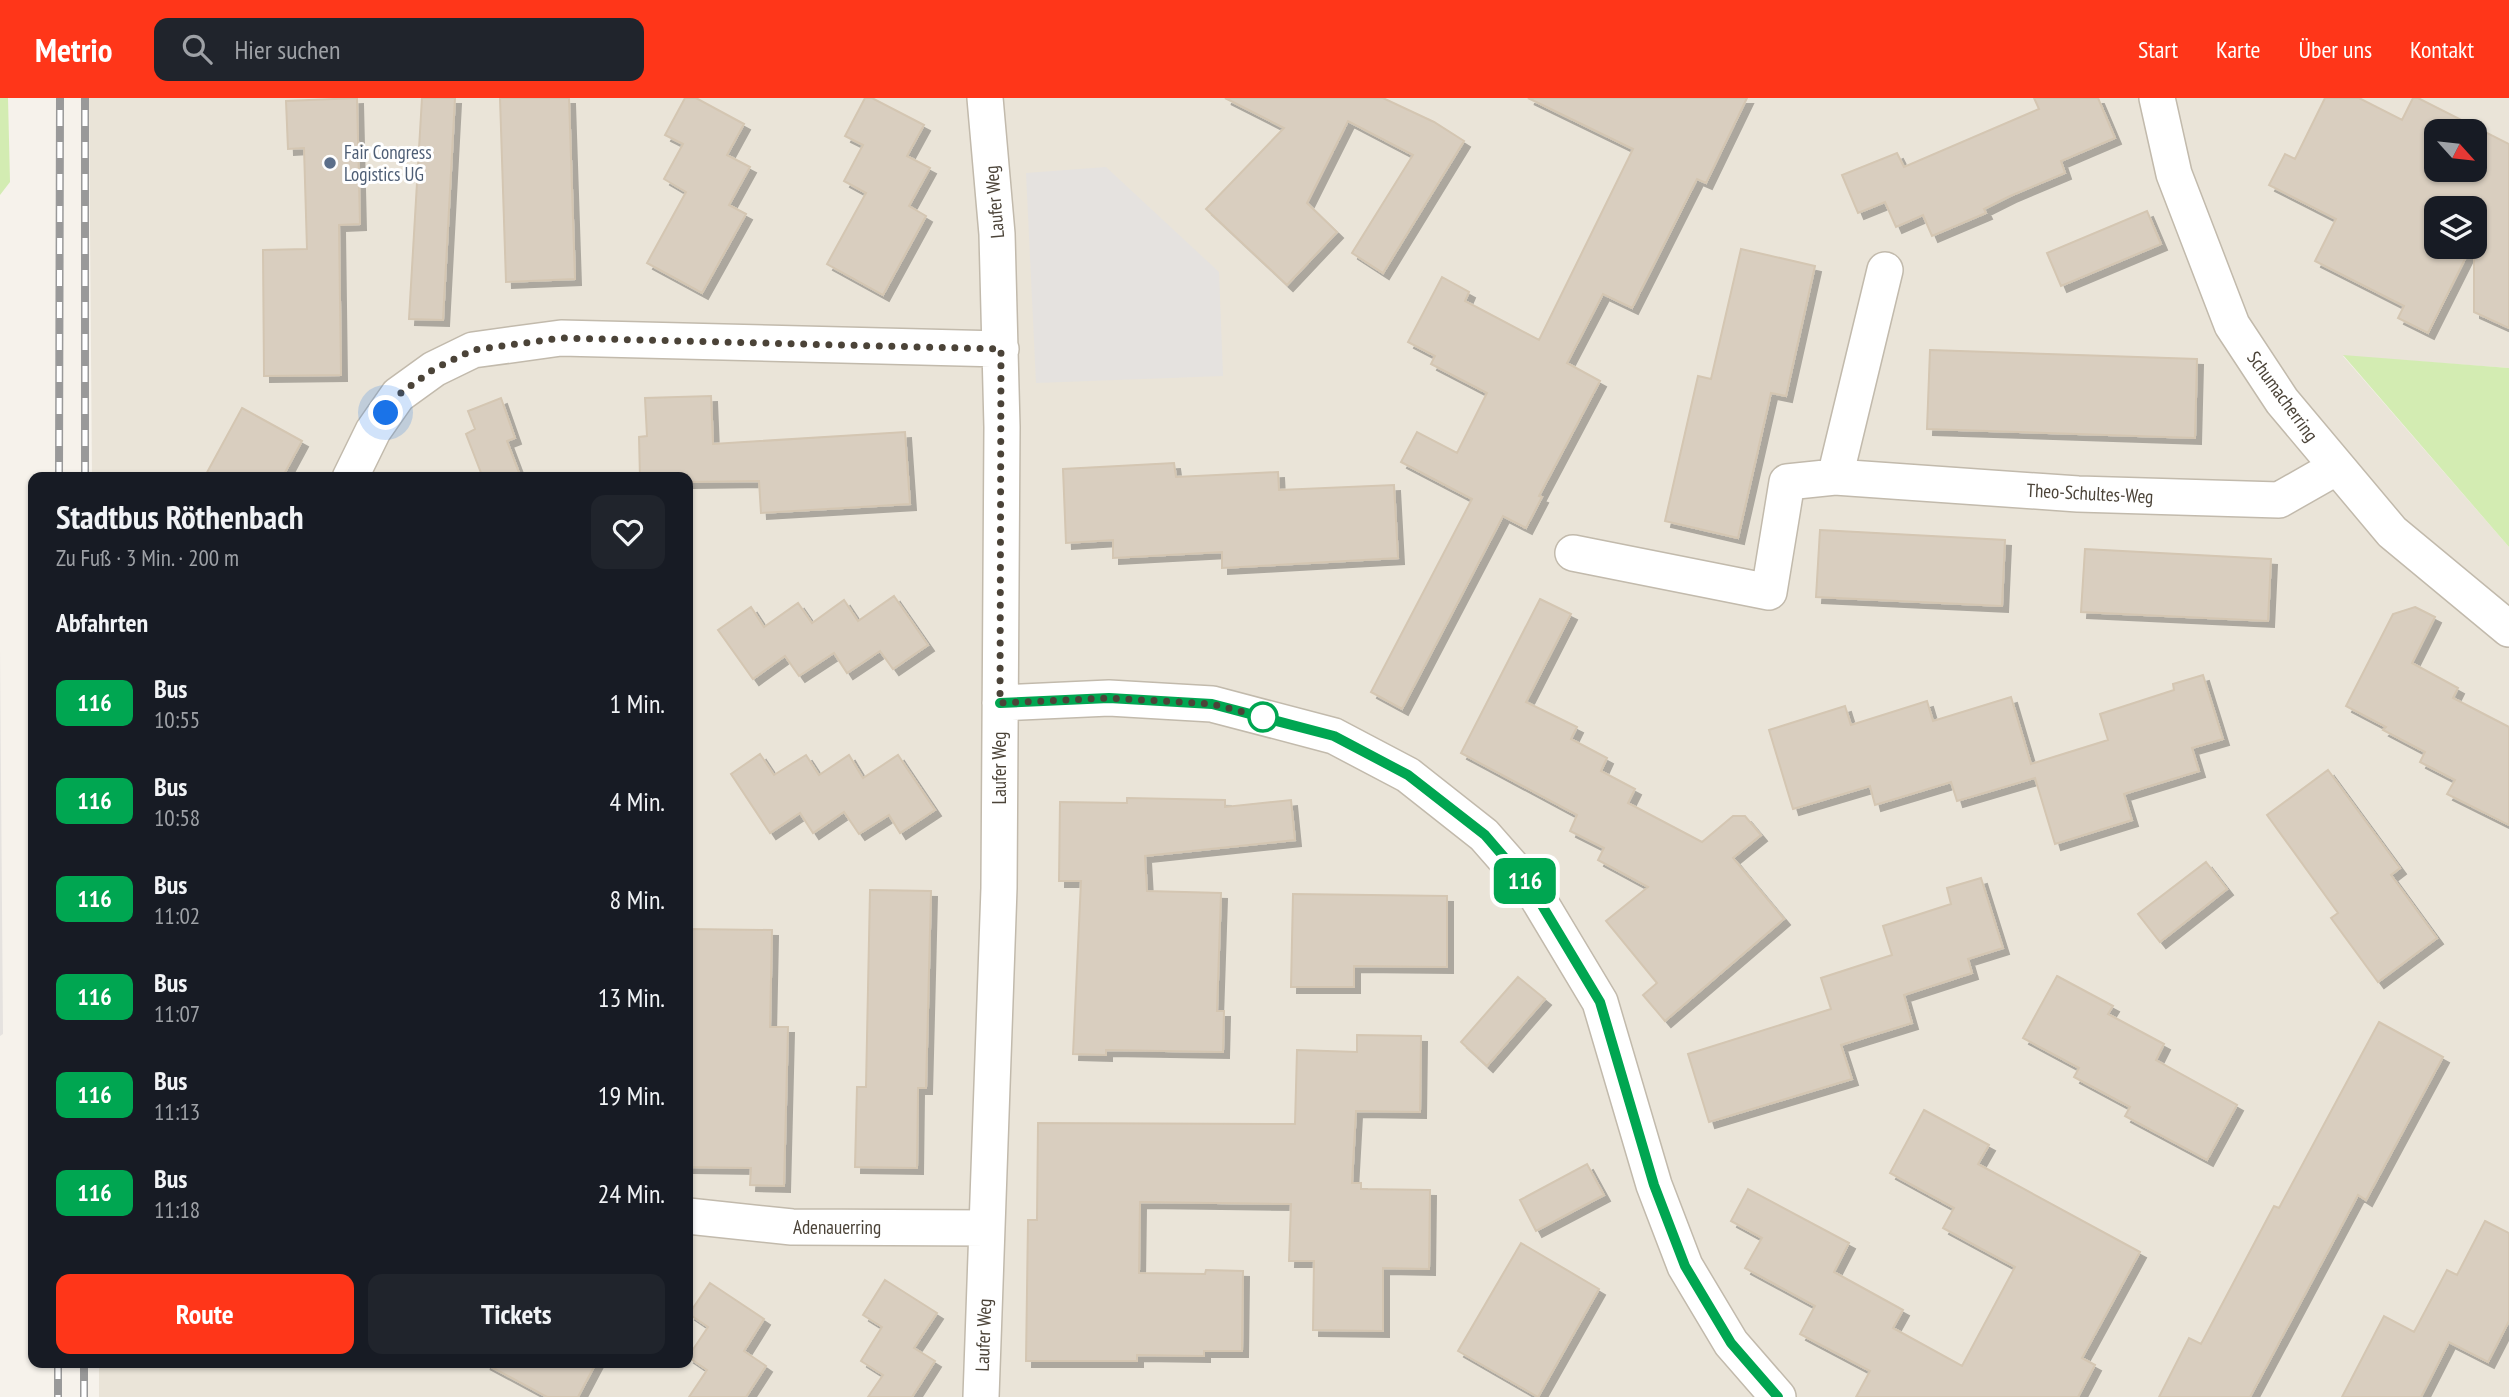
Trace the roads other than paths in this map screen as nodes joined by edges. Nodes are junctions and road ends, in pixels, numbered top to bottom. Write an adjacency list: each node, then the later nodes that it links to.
1 (985, 98): 4 (street, Laufer Weg)
2 (2158, 98): 5 (street, Schumacherring)
3 (1885, 270): 7 (street)
4 (1001, 349): 6 (street); 10 (street, Laufer Weg)
5 (2337, 467): 7 (street, Theo-Schultes-Weg); 9 (street, Schumacherring)
6 (353, 472)
7 (1835, 477): 8 (street, Theo-Schultes-Weg)
8 (1573, 553)
9 (2509, 629)
10 (1000, 703): 12 (street, Laufer Weg); 14 (street)
11 (693, 1217): 12 (street, Adenauerring)
12 (987, 1228): 13 (street, Laufer Weg)
13 (981, 1397)
14 (1778, 1397)

